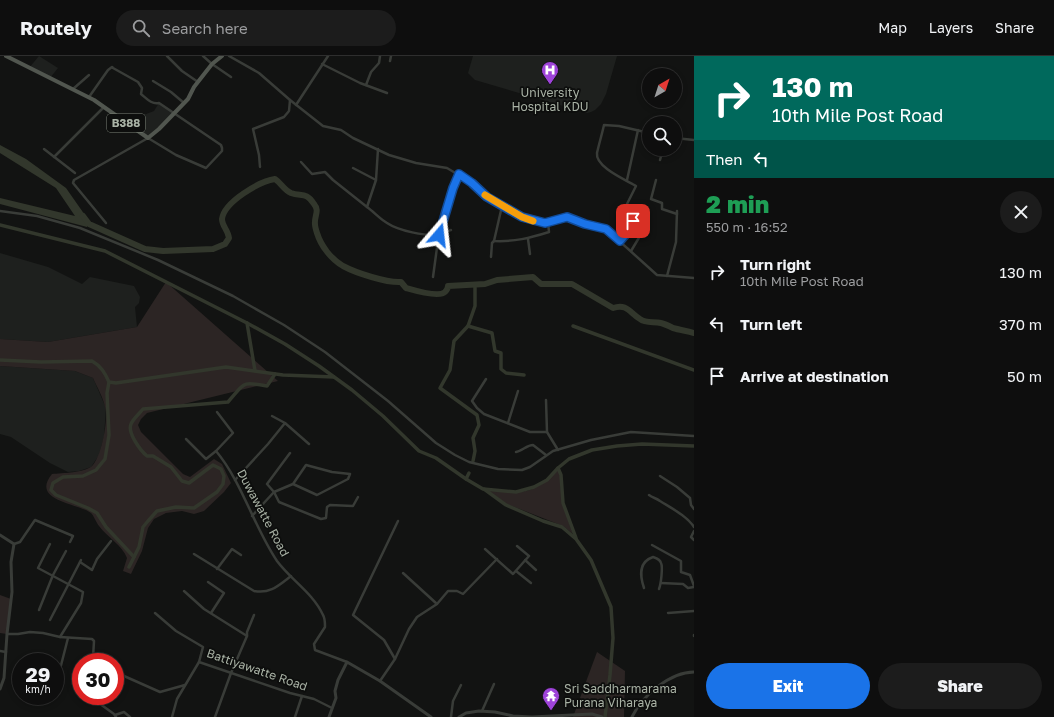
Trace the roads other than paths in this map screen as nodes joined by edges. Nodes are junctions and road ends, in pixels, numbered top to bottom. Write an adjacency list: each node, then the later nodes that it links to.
1 (6, 56): 17 (main road, B388)
2 (167, 56): 15 (street)
3 (203, 56): 10 (street)
4 (222, 56): 10 (main road, B388)
5 (229, 56): 20 (street)
6 (328, 56): 11 (street)
7 (380, 56): 16 (street)
8 (391, 56): 9 (street)
9 (390, 61)
10 (212, 64): 13 (street); 15 (main road, B388)
11 (322, 64): 16 (street); 22 (street)
12 (88, 75): 17 (street)
13 (231, 77)
14 (153, 81): 21 (street)
15 (198, 83): 21 (main road, B388)
16 (366, 85): 18 (street)
17 (73, 90): 19 (main road, B388)
18 (387, 93)
19 (88, 97): 23 (main road, B388); 24 (street)
20 (290, 100): 22 (street); 36 (street)
21 (185, 103): 24 (main road, B388)
22 (296, 105): 31 (street)
23 (104, 107): 27 (main road, B388); 33 (street)
24 (174, 114): 27 (main road, B388); 27 (street)
25 (638, 130): 26 (street); 41 (street); 41 (street)
26 (642, 131)
27 (148, 138): 47 (street)
28 (682, 139): 29 (street)
29 (694, 140)
30 (44, 149): 33 (street)
31 (378, 149): 39 (street); 40 (street)
32 (661, 156): 34 (street)
33 (54, 157): 38 (street)
34 (660, 160)
35 (302, 162): 44 (street)
36 (260, 168)
37 (353, 168): 40 (street)
38 (75, 173)
39 (459, 174): 43 (street); 50 (street)
40 (376, 180): 44 (street)
41 (627, 180): 53 (street)
42 (656, 180): 57 (street)
43 (502, 206): 46 (street); 52 (street)
44 (367, 207): 50 (street)
45 (0, 211): 75 (street)
46 (548, 222): 51 (street); 53 (street)
47 (106, 223)
48 (646, 226): 54 (street)
49 (452, 230): 50 (street)
50 (439, 234): 58 (street)
51 (528, 239): 52 (street); 55 (street)
52 (494, 241): 56 (street)
53 (620, 241): 54 (street)
54 (631, 251): 57 (street)
55 (530, 254)
56 (491, 257)
57 (667, 276): 59 (street)
58 (433, 277)
59 (694, 278)
60 (486, 379): 66 (street)
61 (518, 391): 66 (street)
62 (546, 400): 67 (street)
63 (217, 412): 72 (street)
64 (272, 416): 65 (street)
65 (285, 423): 70 (street); 77 (street)
66 (508, 423): 67 (street)
67 (547, 432): 71 (street)
68 (694, 436): 71 (street)
69 (186, 439): 72 (street)
70 (308, 444)
71 (558, 450): 75 (street)
72 (216, 451): 77 (street, Duwawatte Road)
73 (516, 452): 75 (street)
74 (290, 453): 79 (street)
75 (546, 455)
76 (660, 476): 82 (street)
77 (235, 480): 83 (street, Duwawatte Road)
78 (293, 484): 78 (street); 79 (street)
79 (274, 492): 81 (street); 83 (street)
80 (649, 495): 85 (street)
81 (358, 497)
82 (694, 509)
83 (252, 516): 106 (street, Duwawatte Road)
84 (398, 521): 131 (street)
85 (694, 527)
86 (694, 531): 88 (street)
87 (0, 535): 91 (street)
88 (694, 540)
89 (111, 541): 110 (street)
90 (70, 542): 91 (street)
91 (14, 544): 123 (street)
92 (50, 544): 105 (street)
93 (652, 545): 111 (street)
94 (517, 546): 100 (street)
95 (485, 549): 99 (street)
96 (66, 551): 105 (street)
97 (194, 554): 101 (street)
98 (241, 555): 101 (street)
99 (497, 559): 103 (street); 115 (street)
100 (525, 560): 102 (street); 103 (street)
101 (217, 569): 106 (street)
102 (536, 570)
103 (516, 571): 108 (street)
104 (403, 573): 115 (street)
105 (53, 575): 110 (street); 116 (street)
106 (290, 576): 133 (street, Duwawatte Road)
107 (208, 582): 119 (street)
108 (531, 583)
109 (661, 583): 111 (street); 112 (street); 113 (street)
110 (70, 584): 122 (street); 125 (street)
111 (694, 586)
112 (644, 588)
113 (658, 589)
114 (184, 591): 119 (street)
115 (437, 604): 131 (street)
116 (39, 610)
117 (694, 611): 120 (street)
118 (155, 613): 132 (street, Battiyawatte Road)
119 (211, 613): 124 (street)
120 (668, 613)
121 (254, 615): 124 (street)
122 (50, 620)
123 (7, 634): 125 (street); 128 (street)
124 (247, 636): 135 (street)
125 (60, 637): 126 (street)
126 (68, 638): 129 (street); 130 (street)
127 (0, 651): 128 (street)
128 (6, 652): 141 (street)
129 (93, 653)
130 (64, 654)
131 (395, 659): 137 (street)
132 (199, 662): 135 (street, Battiyawatte Road); 139 (street)
133 (347, 662): 137 (street, Duwawatte Road); 144 (street)
134 (694, 672): 157 (street)
135 (231, 673): 142 (street, Battiyawatte Road); 149 (street)
136 (124, 676): 139 (street)
137 (380, 681): 152 (street, Duwawatte Road)
138 (494, 684): 145 (street)
139 (185, 685): 148 (street)
140 (461, 685): 153 (street)
141 (0, 689)
142 (302, 696): 144 (street, Battiyawatte Road); 150 (street)
143 (101, 705): 146 (street)
144 (332, 708): 151 (street)
145 (482, 711): 154 (street); 155 (street)
146 (115, 716): 147 (street)
147 (130, 717)
148 (172, 717)
149 (216, 717)
150 (295, 717)
151 (329, 717)
152 (431, 717)
153 (451, 717)
154 (459, 717)
155 (532, 717): 156 (street)
156 (602, 717)
157 (632, 717)

